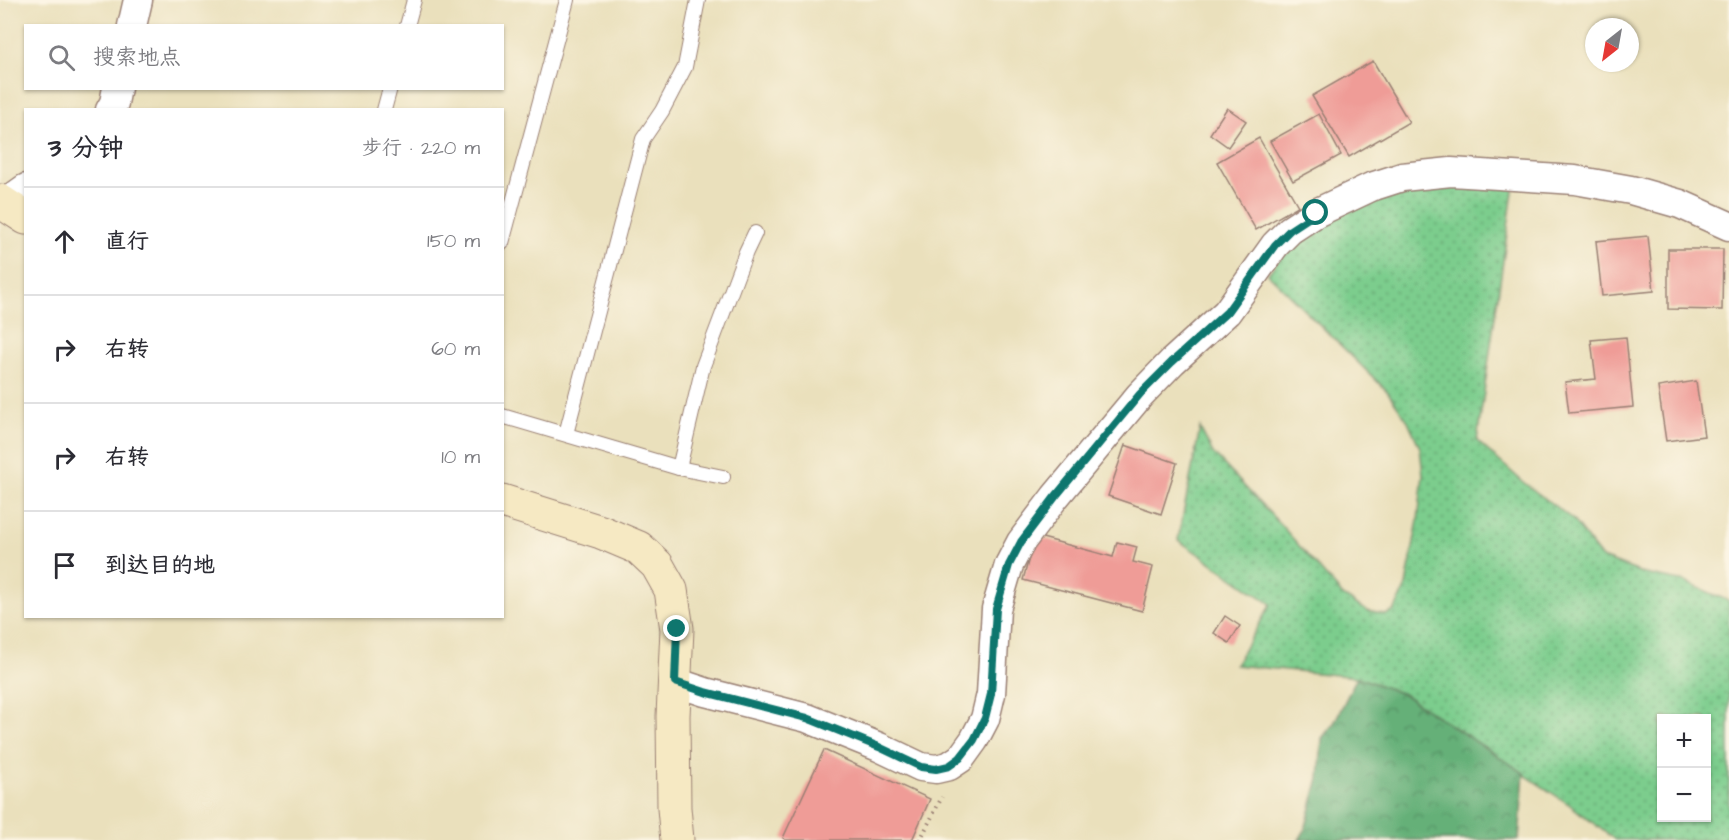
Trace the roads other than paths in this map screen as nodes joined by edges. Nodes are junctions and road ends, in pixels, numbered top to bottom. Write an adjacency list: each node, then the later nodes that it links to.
1 (138, 0): 5 (street)
2 (414, 0): 6 (lane)
3 (567, 0): 13 (lane)
4 (698, 0): 15 (lane)
5 (132, 24)
6 (408, 24)
7 (117, 90): 9 (street)
8 (389, 90): 10 (lane)
9 (111, 108)
10 (385, 108)
11 (1729, 226): 19 (street)
12 (755, 233): 16 (lane)
13 (504, 236)
14 (504, 417): 15 (lane)
15 (566, 434): 16 (lane)
16 (679, 468): 17 (lane)
17 (723, 477)
18 (504, 502): 19 (street)
19 (675, 682): 20 (street)
20 (677, 840)

